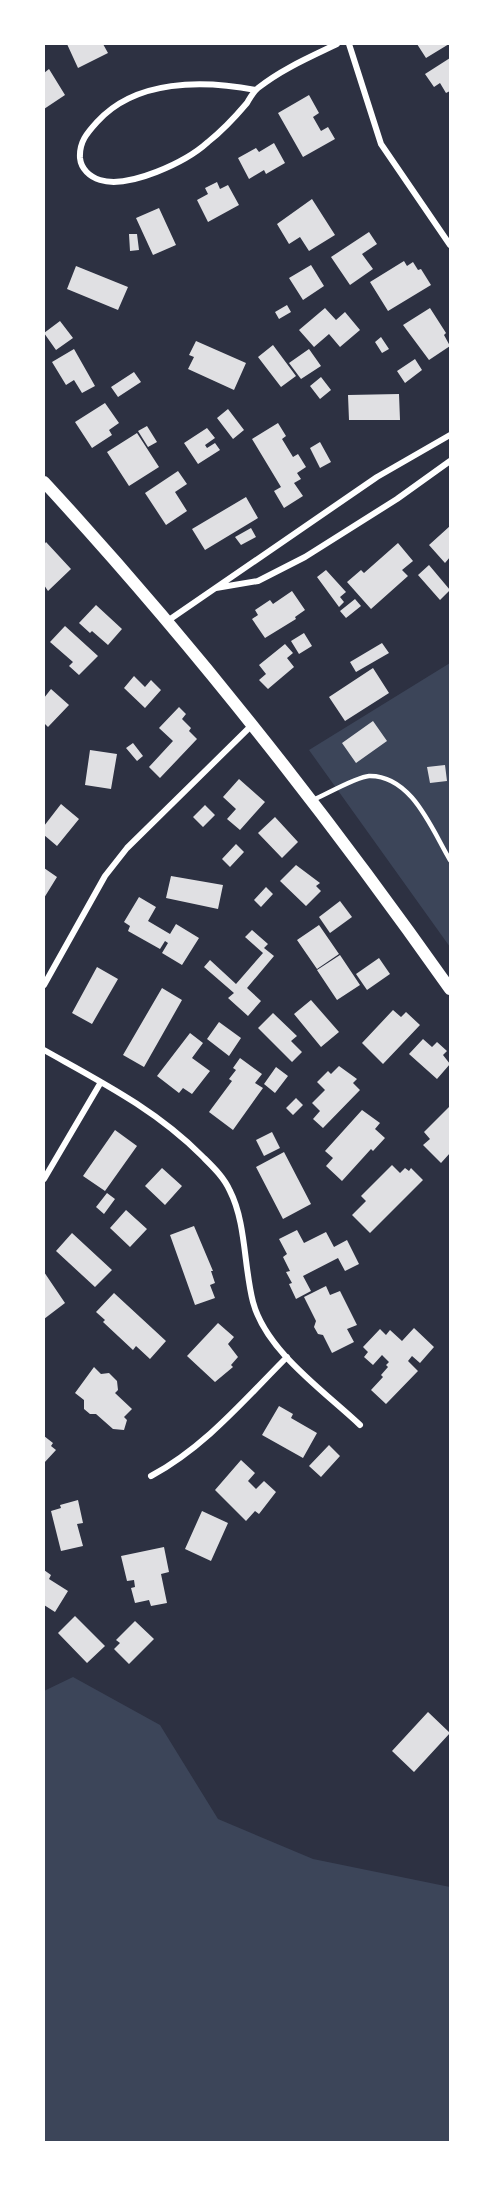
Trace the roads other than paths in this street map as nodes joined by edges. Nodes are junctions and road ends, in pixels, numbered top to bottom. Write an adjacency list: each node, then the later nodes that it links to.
1 (337, 44): 3 (street)
2 (349, 44): 4 (street)
3 (256, 90): 3 (street)
4 (450, 245)
5 (450, 435): 8 (street)
6 (450, 461): 8 (street)
7 (44, 482): 9 (main road)
8 (212, 589): 9 (street)
9 (166, 622): 10 (main road)
10 (253, 724): 11 (main road); 13 (street)
11 (313, 800): 12 (lane); 14 (main road)
12 (450, 860)
13 (44, 985)
14 (450, 989)
15 (44, 1050): 16 (street)
16 (100, 1082): 17 (street); 18 (street)
17 (44, 1179)
18 (287, 1357): 19 (street); 20 (street)
19 (360, 1425)
20 (151, 1476)

